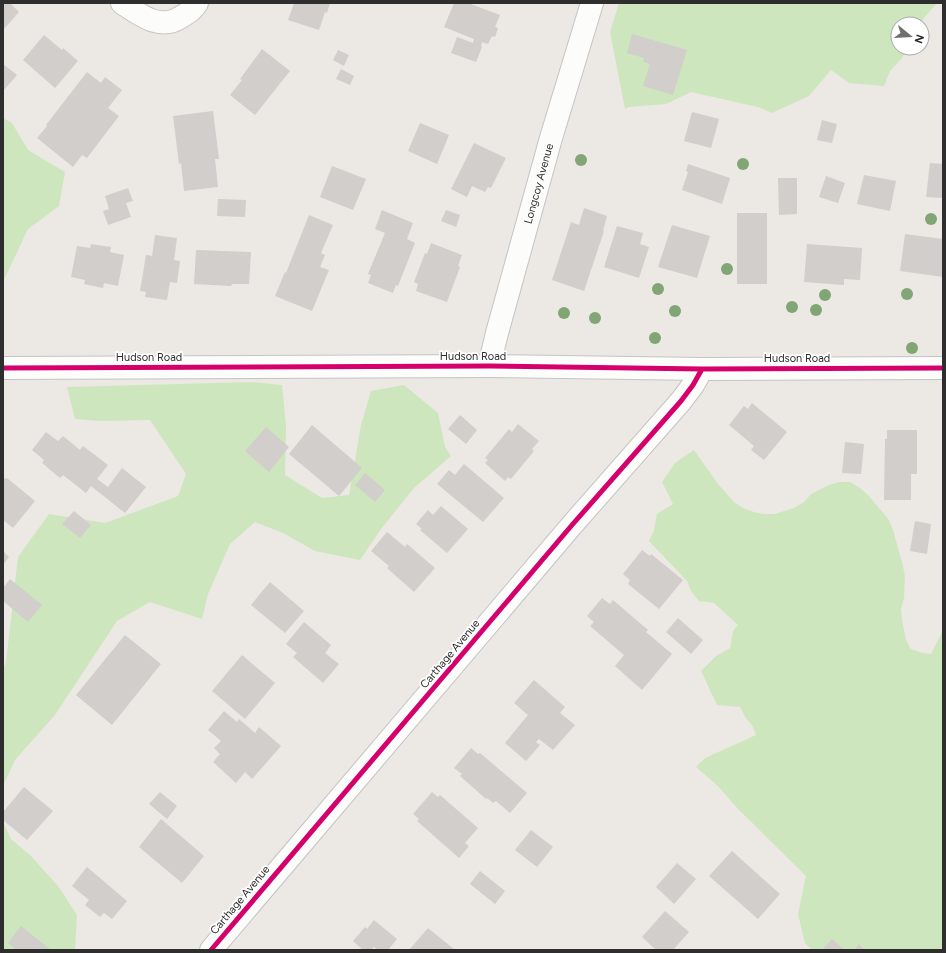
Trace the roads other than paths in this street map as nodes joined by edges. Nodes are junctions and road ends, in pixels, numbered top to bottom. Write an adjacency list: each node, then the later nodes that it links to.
1 (122, 3): 2 (street)
2 (197, 3)
3 (592, 3): 4 (street, Longcoy Avenue)
4 (489, 366): 5 (street, Hudson Road); 7 (street, Hudson Road)
5 (3, 368)
6 (943, 368): 7 (street, Hudson Road)
7 (702, 369): 8 (street, Carthage Avenue)
8 (211, 950)

